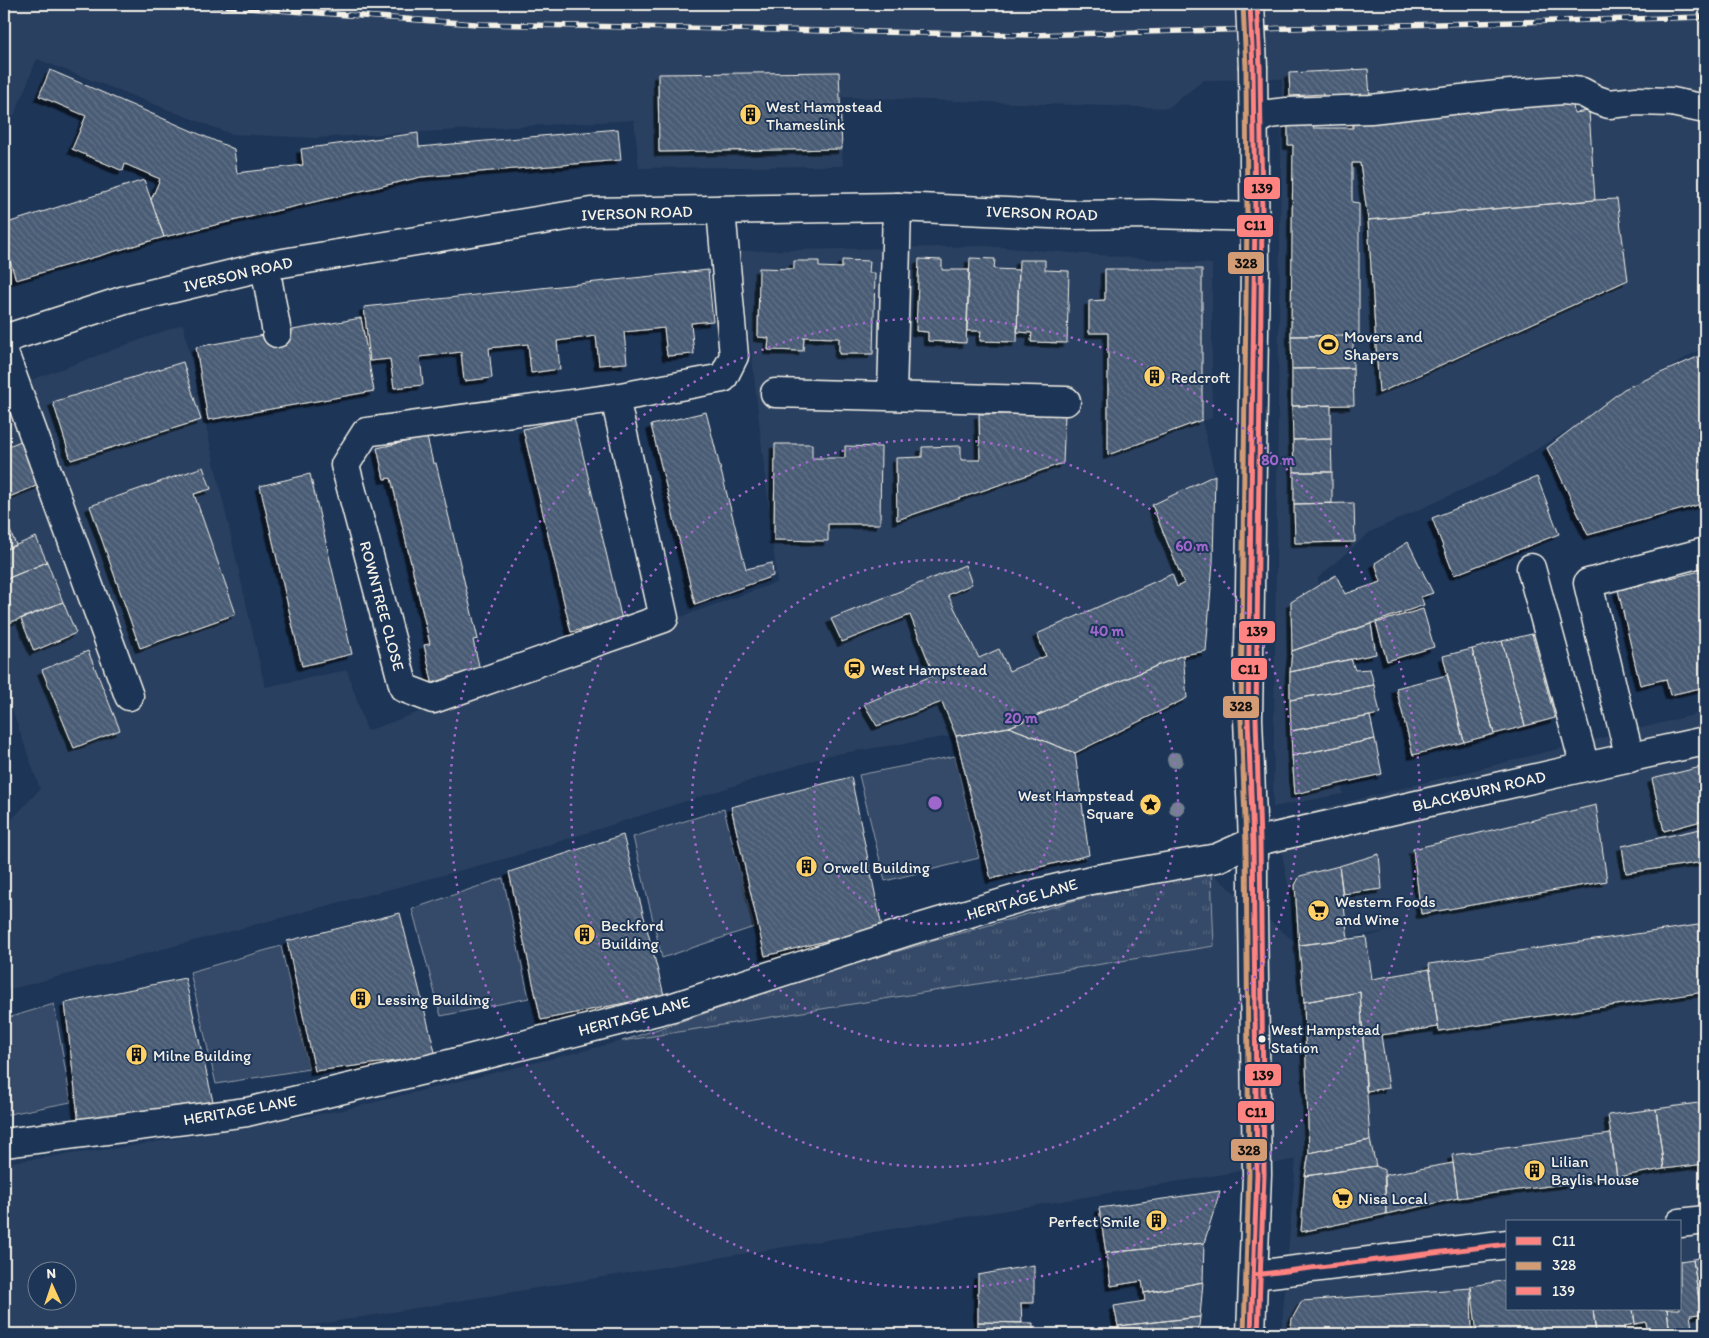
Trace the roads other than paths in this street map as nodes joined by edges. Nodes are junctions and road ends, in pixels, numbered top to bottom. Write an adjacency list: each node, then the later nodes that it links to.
1 (1250, 4): 3 (street, bridge)
2 (1705, 109): 3 (street)
3 (1254, 122): 6 (street)
4 (896, 206): 5 (street, IVERSON ROAD); 6 (street, IVERSON ROAD); 12 (street)
5 (722, 210): 7 (street, IVERSON ROAD); 13 (street, ROWNTREE CLOSE)
6 (1255, 218): 21 (street)
7 (265, 266): 8 (street); 9 (street, IVERSON ROAD)
8 (277, 333)
9 (4, 339)
10 (4, 353): 17 (street)
11 (775, 393): 12 (street)
12 (892, 396): 14 (street)
13 (615, 398): 13 (street, ROWNTREE CLOSE)
14 (1066, 401)
15 (1705, 552): 19 (street)
16 (1531, 568): 20 (street)
17 (129, 696)
18 (1705, 741): 19 (street, BLACKBURN ROAD)
19 (1630, 758): 20 (street, BLACKBURN ROAD)
20 (1585, 767): 21 (street, BLACKBURN ROAD)
21 (1253, 842): 22 (street, HERITAGE LANE); 26 (street)
22 (4, 1143)
23 (1705, 1220): 24 (street)
24 (1682, 1223)
25 (1506, 1244): 26 (street)
26 (1254, 1275): 27 (street)
27 (1252, 1334)

